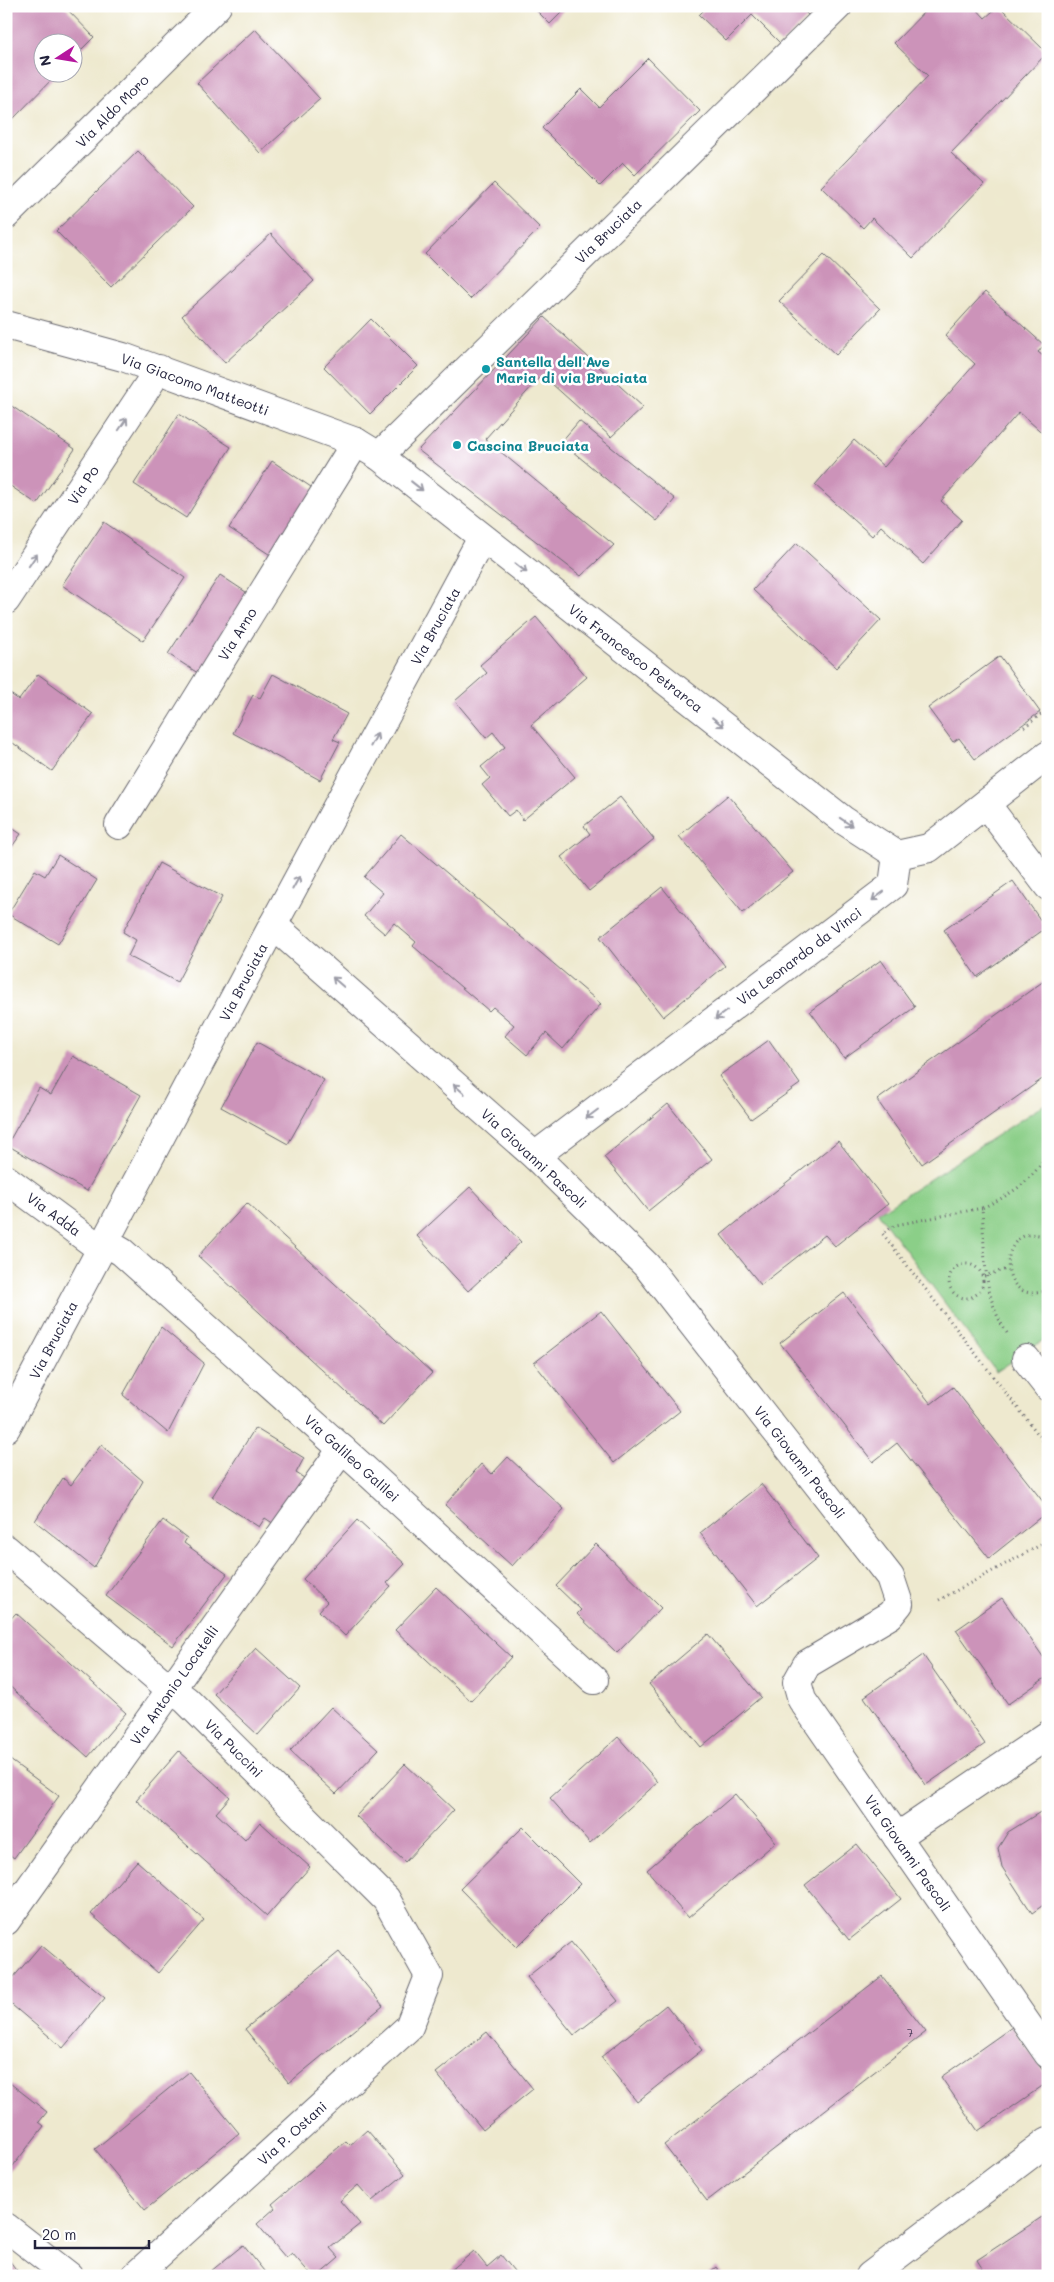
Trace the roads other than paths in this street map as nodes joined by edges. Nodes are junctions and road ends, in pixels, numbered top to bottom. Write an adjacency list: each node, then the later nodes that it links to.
1 (217, 6): 3 (street, Via Aldo Moro)
2 (838, 6): 6 (street, Via Bruciata)
3 (6, 215)
4 (6, 325): 5 (street, Via Giacomo Matteotti)
5 (159, 370): 6 (street, Via Giacomo Matteotti); 8 (street, Via Po, one-way to 5)
6 (368, 449): 7 (street, Via Francesco Petrarca, one-way to 7); 11 (street, Via Arno)
7 (482, 538): 12 (street, Via Francesco Petrarca, one-way to 12); 14 (street, Via Bruciata, one-way to 7)
8 (6, 600)
9 (1048, 755): 10 (street)
10 (986, 804): 12 (street); 13 (street)
11 (119, 825)
12 (897, 855): 15 (street, Via Leonardo da Vinci, one-way to 15)
13 (1048, 886)
14 (273, 925): 15 (street, Via Giovanni Pascoli, one-way to 14); 17 (street, Via Bruciata)
15 (535, 1156): 26 (street, Via Giovanni Pascoli)
16 (6, 1179): 17 (street, Via Adda)
17 (103, 1245): 20 (street, Via Bruciata); 21 (street, Via Galileo Galilei)
18 (1026, 1359): 19 (street)
19 (1048, 1387)
20 (6, 1428)
21 (342, 1450): 23 (street, Via Galileo Galilei); 24 (street, Via Antonio Locatelli)
22 (6, 1549): 24 (street, Via Puccini)
23 (594, 1680)
24 (172, 1689): 27 (street, Via Antonio Locatelli); 28 (street, Via Puccini)
25 (1048, 1735): 26 (street)
26 (897, 1837): 29 (street, Via Giovanni Pascoli)
27 (6, 1921)
28 (429, 1976): 33 (street, Via P. Ostani)
29 (1048, 2054)
30 (1048, 2141): 34 (street)
31 (6, 2227): 32 (street)
32 (69, 2276)
33 (135, 2276)
34 (870, 2276)

